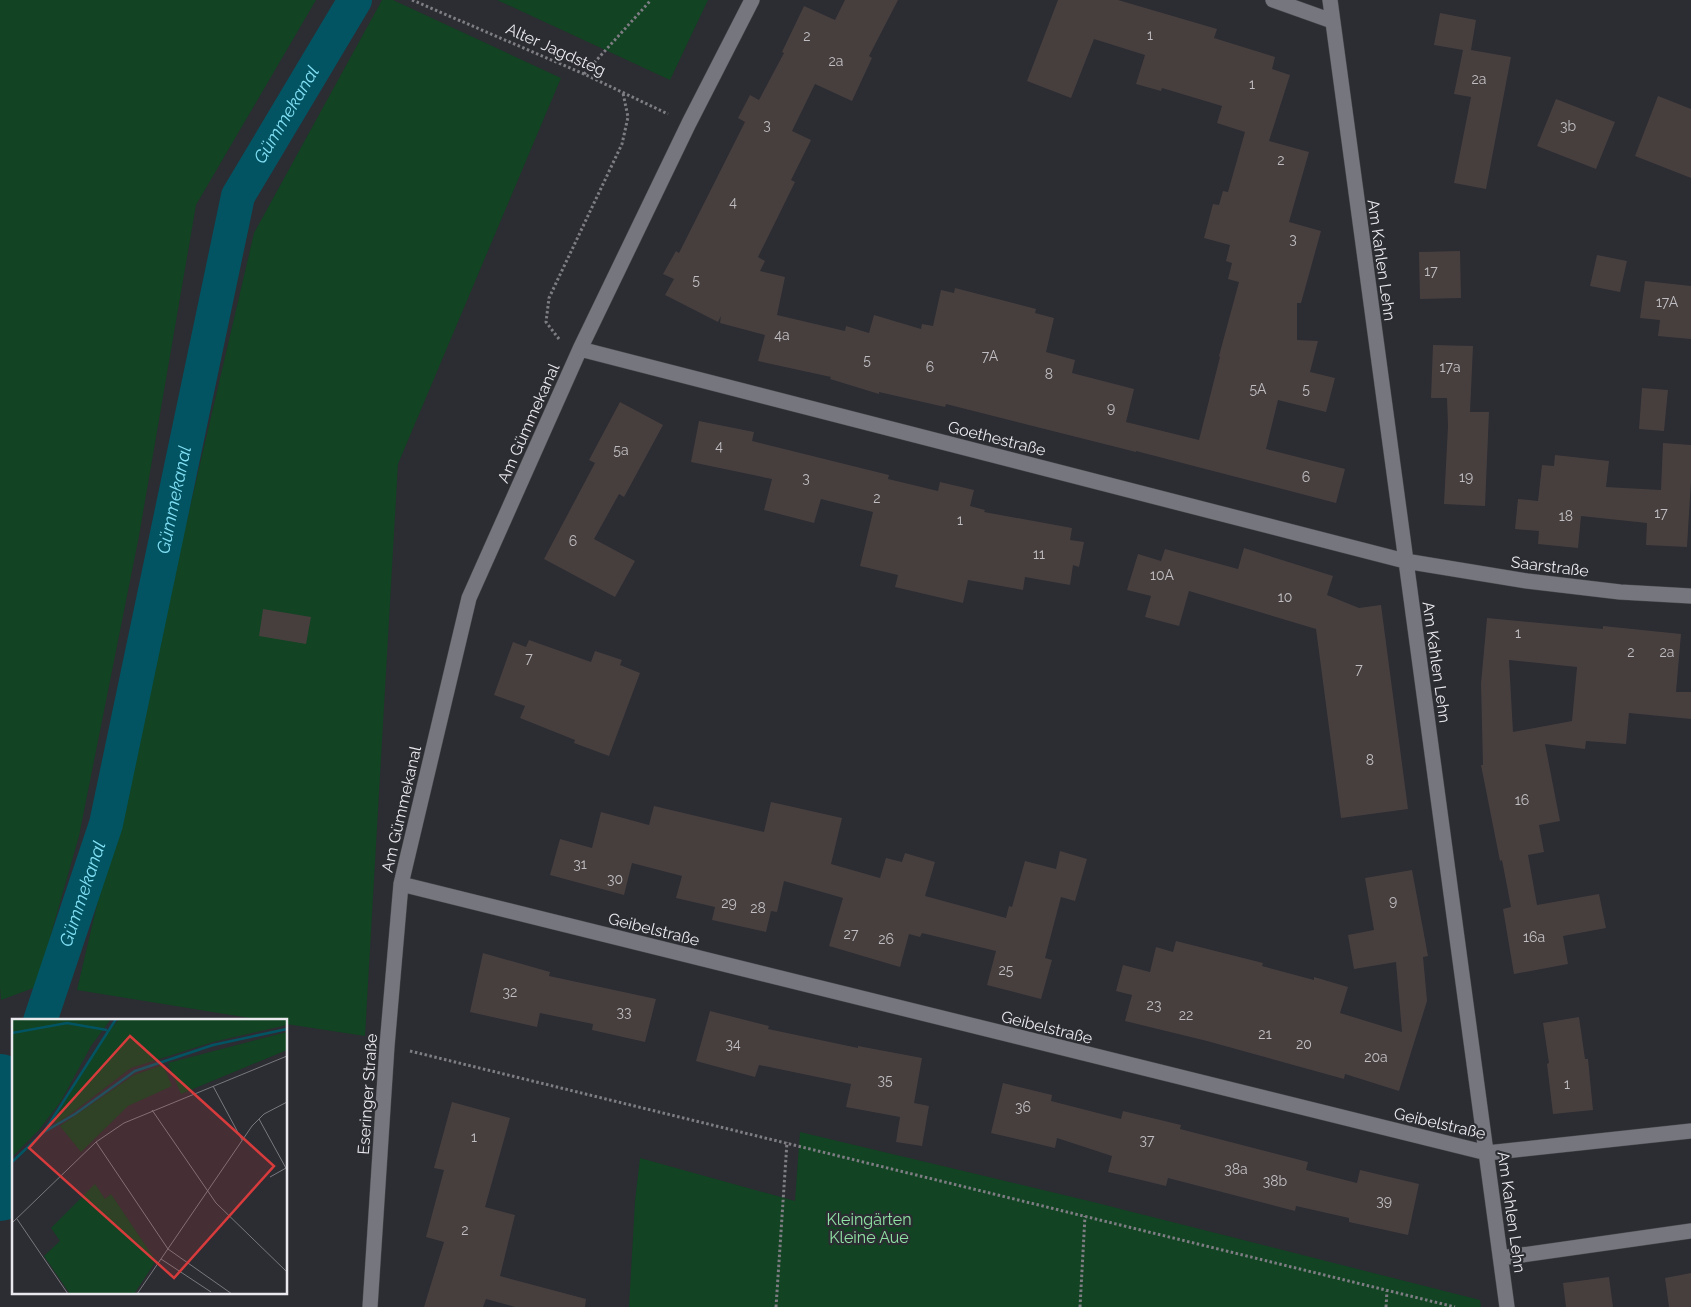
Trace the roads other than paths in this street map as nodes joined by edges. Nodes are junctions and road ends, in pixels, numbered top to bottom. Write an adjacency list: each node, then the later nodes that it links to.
1 (752, 0): 5 (street, Am Gümmekanal)
2 (1273, 0): 4 (street)
3 (1330, 0): 4 (street, Am Kahlen Lehn)
4 (1332, 21): 6 (street, Am Kahlen Lehn)
5 (580, 349): 6 (street, Goethestraße); 8 (street, Am Gümmekanal)
6 (1405, 561): 7 (street, Saarstraße); 10 (street, Am Kahlen Lehn)
7 (1691, 596)
8 (400, 884): 10 (street, Geibelstraße); 13 (street, Eseringer Straße)
9 (1691, 1131): 10 (street, Geibelstraße)
10 (1487, 1153): 12 (street, Am Kahlen Lehn)
11 (1691, 1231): 12 (street)
12 (1501, 1258): 14 (street, Am Kahlen Lehn)
13 (370, 1307)
14 (1506, 1307)

